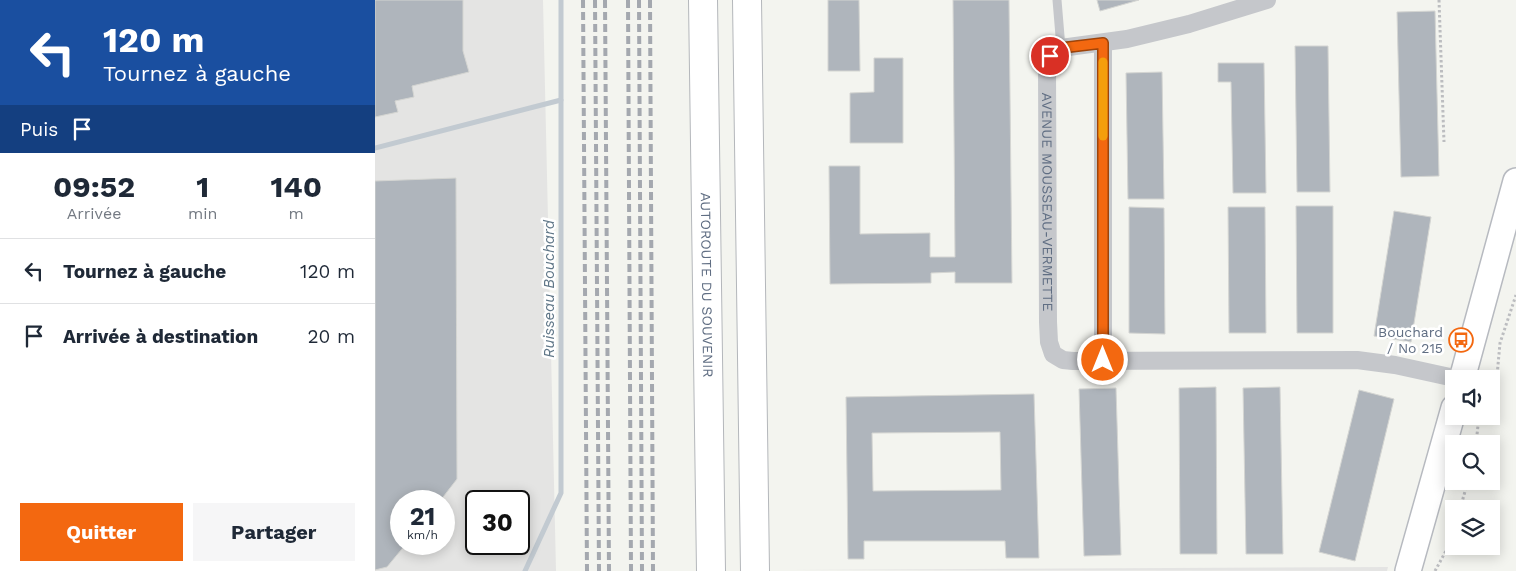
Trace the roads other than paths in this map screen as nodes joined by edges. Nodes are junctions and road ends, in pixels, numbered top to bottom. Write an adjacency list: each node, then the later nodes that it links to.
1 (703, 0): 12 (highway, AUTOROUTE DU SOUVENIR)
2 (747, 0): 13 (highway)
3 (1057, 0): 6 (lane)
4 (1267, 0): 5 (street)
5 (1103, 43): 6 (street); 8 (street)
6 (1061, 48): 8 (street, AVENUE MOUSSEAU-VERMETTE)
7 (1516, 181): 9 (main road)
8 (1103, 360): 10 (street, AVENUE MOUSSEAU-VERMETTE)
9 (1463, 370)
10 (1445, 376)
11 (1449, 425): 14 (main road)
12 (711, 571)
13 (755, 571)
14 (1408, 571)

